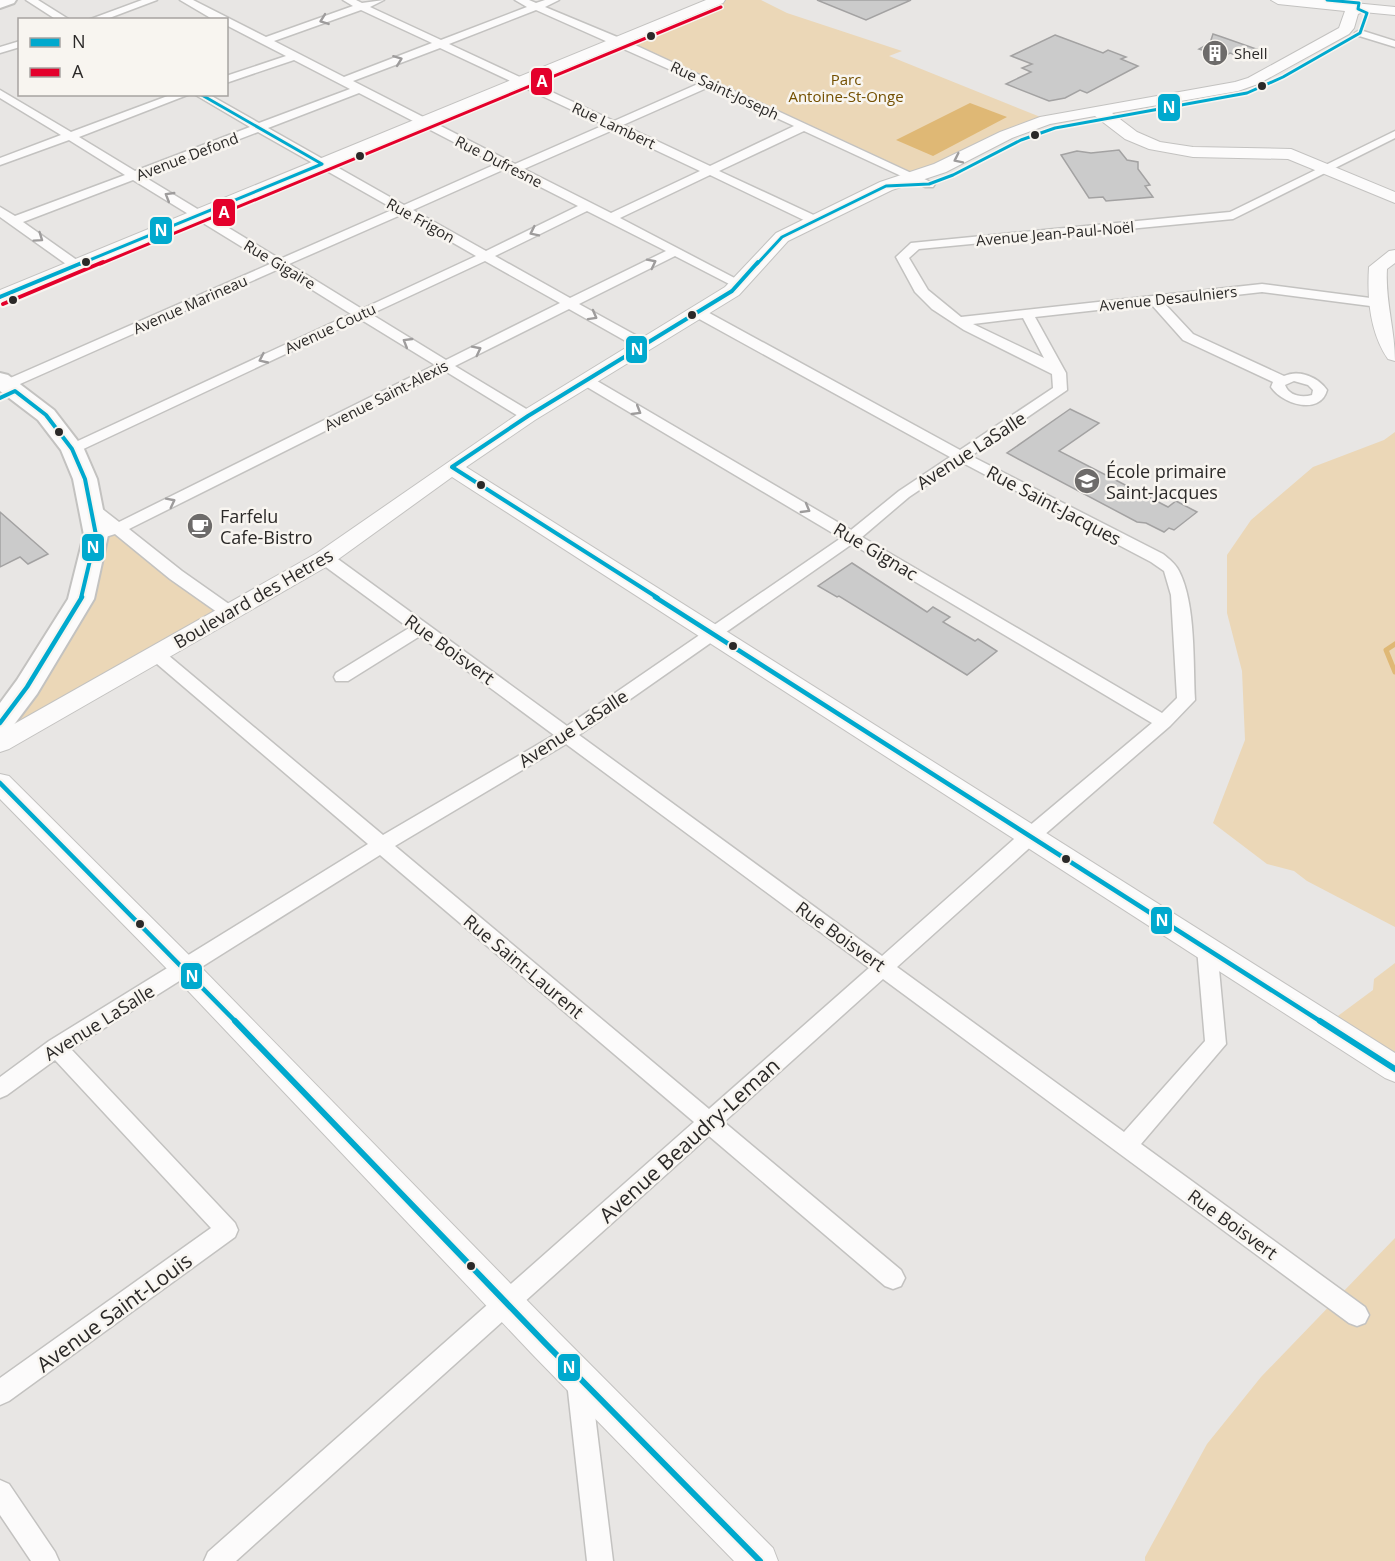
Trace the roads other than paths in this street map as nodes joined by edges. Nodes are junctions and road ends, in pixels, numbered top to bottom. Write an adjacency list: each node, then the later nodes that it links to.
1 (8, 0): 14 (main road)
2 (31, 0): 21 (street)
3 (152, 0): 22 (street)
4 (210, 0): 13 (street)
5 (348, 0): 16 (street, Rue Lambert)
6 (379, 0): 16 (street)
7 (520, 0): 19 (street, Rue Saint-Joseph)
8 (554, 0): 19 (street)
9 (693, 0): 27 (street)
10 (718, 0): 27 (street)
11 (1278, 0): 15 (street)
12 (1327, 0): 17 (street)
13 (190, 2): 23 (street, Rue Dufresne)
14 (0, 3)
15 (1295, 3): 17 (street); 25 (street)
16 (361, 6): 26 (street, one-way to 26); 28 (street, Rue Lambert)
17 (1358, 6): 18 (street); 20 (street); 25 (street)
18 (1395, 6)
19 (537, 7): 27 (street, Rue Saint-Joseph); 28 (street)
20 (1395, 11)
21 (62, 18)
22 (99, 18)
23 (220, 18)
24 (228, 22): 26 (street, Rue Dufresne)
25 (1354, 31): 29 (street); 41 (street, Boulevard des Hetres)
26 (265, 41): 32 (street, Rue Dufresne)
27 (618, 41): 35 (street); 36 (street, Rue Saint-Joseph)
28 (441, 44): 34 (street, one-way to 28); 35 (street, Rue Lambert)
29 (1395, 44)
30 (18, 45): 31 (street)
31 (0, 50)
32 (295, 56): 33 (street); 34 (street, Rue Dufresne)
33 (228, 79)
34 (344, 81): 37 (street, Rue Dufresne)
35 (521, 81): 42 (street); 43 (street, Rue Lambert)
36 (709, 83): 43 (street, Avenue Marineau); 44 (street, Rue Saint-Joseph)
37 (360, 89): 42 (street, Rue Dufresne); 45 (street, Avenue Defond)
38 (11, 95): 47 (street, Rue Gigaire)
39 (180, 96): 47 (street)
40 (203, 96): 45 (street, Rue Frigon)
41 (1112, 113): 51 (street); 54 (street, Boulevard des Hetres)
42 (424, 122): 49 (street); 50 (street, Rue Dufresne)
43 (614, 125): 50 (street, Avenue Marineau); 52 (street, Rue Lambert)
44 (804, 126): 52 (street); 54 (street, Rue Saint-Joseph)
45 (259, 128): 49 (street, Rue Frigon); 53 (street, Avenue Defond)
46 (1395, 135): 51 (street, Avenue Jean-Paul-Noël)
47 (72, 137): 48 (street); 53 (street, Rue Gigaire)
48 (0, 162)
49 (322, 164): 57 (street, Rue Frigon); 59 (street)
50 (510, 166): 56 (street, Rue Dufresne); 57 (street, Avenue Marineau)
51 (1326, 168): 55 (street); 76 (street, Avenue Jean-Paul-Noël)
52 (711, 171): 60 (street); 61 (street, Rue Lambert)
53 (135, 176): 59 (street, Rue Gigaire, one-way to 53); 62 (street, Avenue Defond)
54 (922, 180): 61 (street, Boulevard des Hetres)
55 (1395, 198)
56 (587, 206): 60 (street, Rue Dufresne); 65 (street, Avenue Coutu, one-way to 65)
57 (403, 210): 65 (street, Rue Frigon); 66 (street, Avenue Marineau)
58 (0, 212): 62 (street)
59 (200, 215): 66 (street, Rue Gigaire); 67 (street)
60 (610, 218): 63 (street, Rue Dufresne)
61 (814, 220): 68 (street, Boulevard des Hetres)
62 (14, 221): 67 (street, one-way to 67)
63 (675, 251): 68 (street, Rue Dufresne); 71 (street, Avenue Saint-Alexis, one-way to 63)
64 (1395, 255): 72 (street)
65 (485, 256): 71 (street, Rue Frigon); 74 (street, Avenue Coutu)
66 (280, 264): 74 (street, Rue Gigaire); 83 (street, Avenue Marineau)
67 (77, 266): 69 (street)
68 (740, 284): 73 (street, Boulevard des Hetres)
69 (0, 297)
70 (1155, 300): 72 (street, Avenue Desaulniers); 75 (street, Avenue Desaulniers); 81 (street)
71 (570, 303): 77 (street, Rue Frigon, one-way to 77); 79 (street, Avenue Saint-Alexis, one-way to 71)
72 (1378, 303): 78 (street)
73 (697, 312): 77 (street, Boulevard des Hetres); 86 (street, Rue Saint-Jacques)
74 (360, 314): 79 (street, Rue Gigaire, one-way to 74); 85 (street, Avenue Coutu, one-way to 85)
75 (1027, 314): 76 (street, Avenue Desaulniers); 80 (street)
76 (959, 321): 80 (street, Avenue Jean-Paul-Noël)
77 (643, 345): 82 (street, Boulevard des Hetres)
78 (1395, 355)
79 (446, 366): 84 (street, Rue Gigaire); 88 (street, Avenue Saint-Alexis, one-way to 79)
80 (1059, 374): 86 (street, Avenue LaSalle)
81 (1281, 380)
82 (587, 381): 84 (street, Boulevard des Hetres); 89 (street, Rue Gignac, one-way to 89)
83 (3, 383): 85 (main road)
84 (528, 416): 87 (street, Boulevard des Hetres)
85 (72, 449): 88 (main road)
86 (960, 456): 89 (street, Avenue LaSalle); 96 (street, Rue Saint-Jacques)
87 (452, 467): 90 (street, Boulevard des Hetres); 93 (street)
88 (108, 532): 91 (street); 97 (main road)
89 (852, 537): 93 (street, Avenue LaSalle); 96 (street, Rue Gignac)
90 (325, 558): 91 (street, Boulevard des Hetres); 92 (street, Rue Boisvert)
91 (230, 613): 94 (street, Boulevard des Hetres)
92 (421, 628): 95 (street); 98 (street, Rue Boisvert)
93 (713, 634): 98 (street, Avenue LaSalle); 101 (street)
94 (156, 654): 99 (street, Boulevard des Hetres); 102 (street, Rue Saint-Laurent)
95 (342, 676)
96 (1164, 722): 101 (street, Avenue Beaudry-Leman)
97 (0, 723)
98 (567, 735): 102 (street, Avenue LaSalle); 104 (street, Rue Boisvert)
99 (0, 743)
100 (0, 783): 105 (street)
101 (1029, 837): 103 (street); 104 (street, Avenue Beaudry-Leman)
102 (382, 846): 105 (street, Avenue LaSalle); 109 (street, Rue Saint-Laurent)
103 (1207, 948): 107 (street); 110 (street)
104 (883, 967): 109 (street, Avenue Beaudry-Leman); 110 (street, Rue Boisvert)
105 (184, 968): 106 (street, Avenue LaSalle); 112 (street)
106 (56, 1047): 108 (street, Avenue LaSalle); 115 (street, Avenue Saint-Louis)
107 (1395, 1069)
108 (0, 1089)
109 (709, 1123): 111 (street, Rue Saint-Laurent); 112 (street, Avenue Beaudry-Leman)
110 (1126, 1145): 113 (street, Rue Boisvert)
111 (893, 1278)
112 (506, 1302): 114 (street); 118 (street, Avenue Beaudry-Leman)
113 (1358, 1315)
114 (579, 1375): 119 (street); 120 (street)
115 (0, 1393)
116 (0, 1493): 117 (street)
117 (46, 1561)
118 (217, 1561)
119 (600, 1561)
120 (760, 1561)

